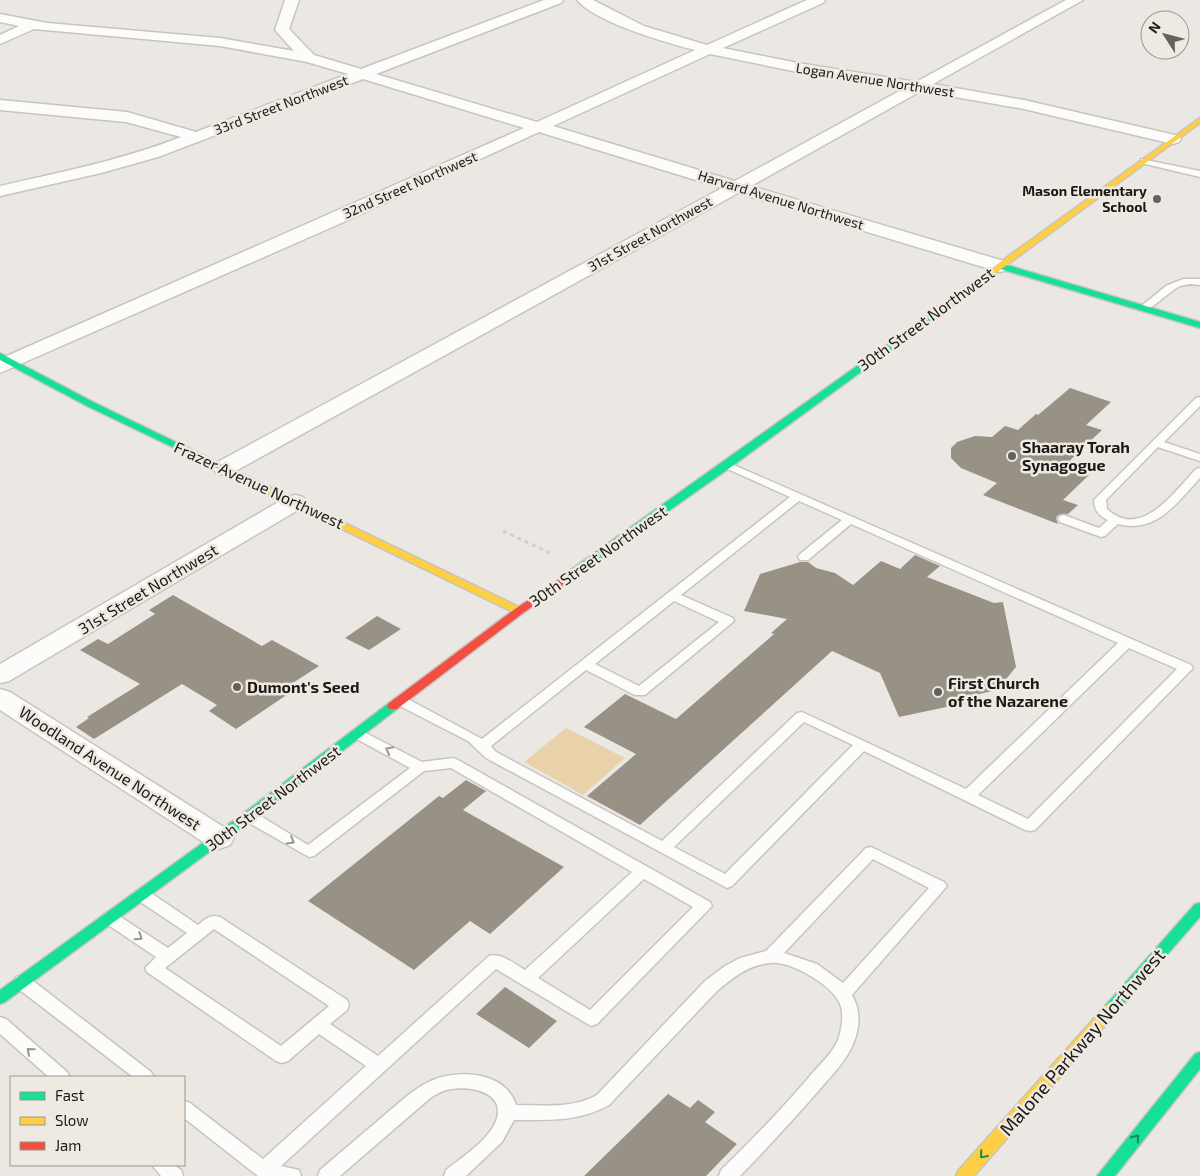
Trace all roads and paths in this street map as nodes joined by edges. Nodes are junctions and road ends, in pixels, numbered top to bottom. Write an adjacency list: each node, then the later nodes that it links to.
1 (292, 0): 8 (street)
2 (556, 0): 13 (street, 33rd Street Northwest)
3 (584, 0): 11 (street, Logan Avenue Northwest)
4 (818, 0): 11 (street, 32nd Street Northwest)
5 (1076, 0): 14 (street, 31st Street Northwest)
6 (0, 18): 7 (street)
7 (31, 25): 9 (street); 10 (street)
8 (282, 30): 10 (street); 12 (street)
9 (0, 40)
10 (220, 42): 12 (street, Harvard Avenue Northwest)
11 (709, 49): 14 (street, Logan Avenue Northwest); 17 (street, 32nd Street Northwest)
12 (309, 58): 13 (street, Harvard Avenue Northwest)
13 (362, 74): 17 (street, Harvard Avenue Northwest); 18 (street, 33rd Street Northwest)
14 (919, 87): 19 (street, Logan Avenue Northwest); 22 (street, 31st Street Northwest)
15 (0, 105): 18 (street)
16 (1200, 120): 19 (main road, 30th Street Northwest)
17 (538, 127): 22 (street, Harvard Avenue Northwest); 28 (street, 32nd Street Northwest)
18 (197, 137): 23 (street, 33rd Street Northwest)
19 (1173, 139): 20 (main road, 30th Street Northwest)
20 (1144, 161): 21 (lane); 24 (main road, 30th Street Northwest)
21 (1200, 174)
22 (737, 186): 24 (street, Harvard Avenue Northwest); 33 (street, 31st Street Northwest)
23 (0, 191)
24 (1000, 266): 26 (main road, Harvard Avenue Northwest); 32 (main road, 30th Street Northwest)
25 (1200, 282): 26 (lane)
26 (1144, 308): 27 (main road, Harvard Avenue Northwest)
27 (1200, 325)
28 (6, 366): 33 (main road, Frazer Avenue Northwest)
29 (1200, 400): 30 (lane)
30 (1156, 443): 31 (lane); 39 (lane)
31 (1200, 458)
32 (727, 465): 35 (lane); 44 (main road, 30th Street Northwest)
33 (224, 468): 36 (main road, Frazer Avenue Northwest)
34 (1199, 474): 39 (lane)
35 (798, 496): 37 (lane); 43 (lane)
36 (295, 502): 44 (main road, Frazer Avenue Northwest); 47 (street, 31st Street Northwest)
37 (850, 519): 42 (lane); 45 (lane)
38 (1064, 519): 39 (lane)
39 (1115, 520)
40 (503, 531): 41 (path)
41 (552, 554)
42 (804, 557)
43 (672, 595): 46 (lane); 46 (lane)
44 (519, 611): 49 (main road, 30th Street Northwest)
45 (1127, 642): 54 (lane); 54 (lane)
46 (585, 664): 52 (lane)
47 (0, 675)
48 (0, 698): 56 (street, Woodland Avenue Northwest)
49 (401, 701): 50 (main road, 30th Street Northwest); 52 (lane)
50 (358, 734): 53 (lane, one-way to 50); 55 (main road, 30th Street Northwest)
51 (862, 744): 54 (lane); 57 (lane); 57 (lane)
52 (482, 746): 57 (lane)
53 (420, 767): 55 (lane, one-way to 53); 58 (lane)
54 (968, 796)
55 (249, 816): 56 (main road, 30th Street Northwest)
56 (219, 838): 59 (main road, 30th Street Northwest)
57 (664, 848)
58 (642, 871): 65 (lane); 65 (lane)
59 (142, 895): 61 (main road, 30th Street Northwest); 62 (lane)
60 (1200, 908): 84 (main road, Malone Parkway Northwest, one-way to 84)
61 (110, 918): 63 (lane, one-way to 63); 66 (main road, 30th Street Northwest)
62 (199, 933): 63 (lane); 70 (lane)
63 (168, 956): 70 (lane)
64 (771, 956): 67 (lane); 67 (lane); 76 (lane)
65 (526, 979): 72 (lane)
66 (22, 982): 68 (main road, 30th Street Northwest); 74 (lane)
67 (843, 994): 83 (lane)
68 (0, 998)
69 (0, 1024): 73 (lane, one-way to 69)
70 (318, 1025): 72 (lane)
71 (1200, 1058): 85 (main road, one-way to 71)
72 (379, 1066): 78 (lane)
73 (60, 1076)
74 (144, 1076)
75 (185, 1109): 78 (lane)
76 (507, 1112): 81 (lane); 82 (lane)
77 (162, 1166): 79 (lane)
78 (264, 1170): 80 (lane)
79 (174, 1176)
80 (292, 1176)
81 (327, 1176)
82 (453, 1176)
83 (728, 1176)
84 (964, 1176)
85 (1105, 1176)

